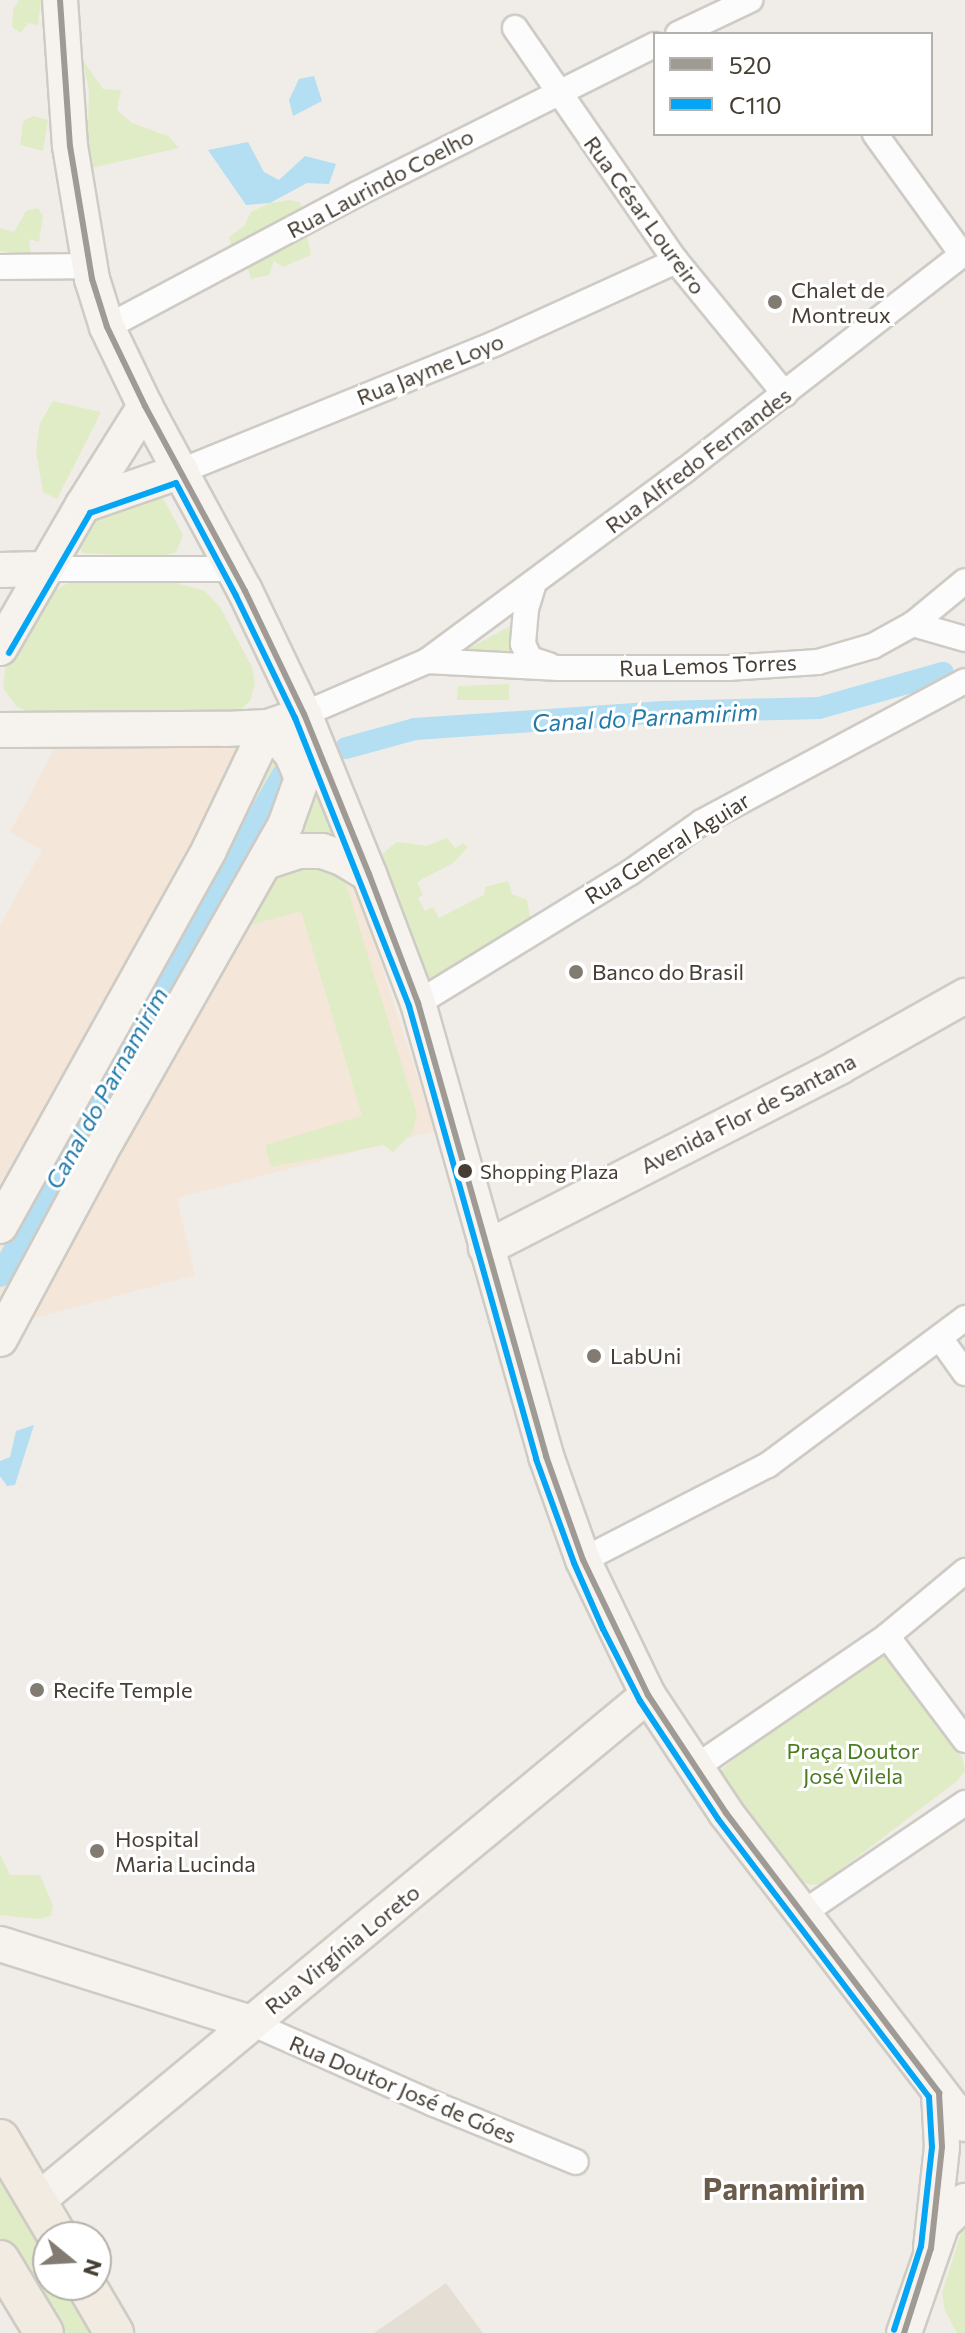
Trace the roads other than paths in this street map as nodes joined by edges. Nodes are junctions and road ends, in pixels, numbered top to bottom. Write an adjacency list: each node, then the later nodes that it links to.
1 (60, 0): 10 (main road)
2 (750, 0): 4 (street)
3 (515, 28): 6 (street, Rua César Loureiro)
4 (682, 32)
5 (653, 46): 6 (street, Rua Laurindo Coelho)
6 (556, 92): 9 (street, Rua César Loureiro); 12 (street, Rua Laurindo Coelho)
7 (876, 136): 8 (street)
8 (964, 253): 13 (street, Rua Alfredo Fernandes)
9 (676, 261): 13 (street, Rua César Loureiro); 15 (street, Rua Jayme Loyo)
10 (89, 266): 11 (street); 12 (main road)
11 (0, 267)
12 (107, 327): 14 (main road)
13 (785, 394): 22 (street, Rua Alfredo Fernandes)
14 (145, 406): 15 (main road); 16 (main road)
15 (181, 471): 16 (main road); 18 (main road)
16 (83, 505): 17 (main road)
17 (46, 569): 18 (street); 19 (main road); 23 (main road)
18 (234, 569): 30 (main road)
19 (0, 570)
20 (0, 581): 23 (main road)
21 (965, 581): 24 (street, Rua Lemos Torres)
22 (533, 586): 27 (street, Rua Alfredo Fernandes); 28 (street)
23 (21, 609): 26 (main road)
24 (913, 624): 25 (street); 28 (street, Rua Lemos Torres)
25 (965, 639)
26 (0, 648)
27 (427, 661): 28 (street, Rua Lemos Torres); 30 (street)
28 (559, 668)
29 (965, 681): 36 (street, Rua General Aguiar)
30 (304, 714): 32 (main road); 34 (main road)
31 (7, 722): 32 (main road)
32 (263, 740): 33 (main road); 37 (main road)
33 (265, 862): 34 (main road); 41 (main road)
34 (369, 874): 36 (main road)
35 (965, 996): 38 (main road, Avenida Flor de Santana)
36 (418, 1003): 38 (main road)
37 (0, 1226)
38 (486, 1248): 43 (main road)
39 (965, 1318): 40 (street)
40 (940, 1338): 42 (street); 43 (street)
41 (0, 1339)
42 (965, 1373)
43 (583, 1560): 46 (main road)
44 (965, 1571): 45 (street)
45 (887, 1636): 47 (street); 48 (street)
46 (648, 1695): 48 (main road); 52 (main road, Rua Virgínia Loreto)
47 (965, 1740)
48 (696, 1767): 50 (main road)
49 (965, 1803): 50 (street)
50 (803, 1913): 53 (main road)
51 (0, 1944): 52 (main road, Rua Doutor José de Góes)
52 (238, 2026): 56 (street, Rua Doutor José de Góes); 57 (main road, Rua Virgínia Loreto)
53 (939, 2093): 54 (main road); 60 (main road)
54 (965, 2124)
55 (0, 2139): 57 (main road)
56 (576, 2162)
57 (37, 2201): 59 (main road)
58 (965, 2201): 60 (main road)
59 (49, 2221)
60 (931, 2248): 63 (main road)
61 (0, 2260): 64 (main road)
62 (95, 2301): 65 (main road)
63 (907, 2332)
64 (44, 2333)
65 (114, 2333)

